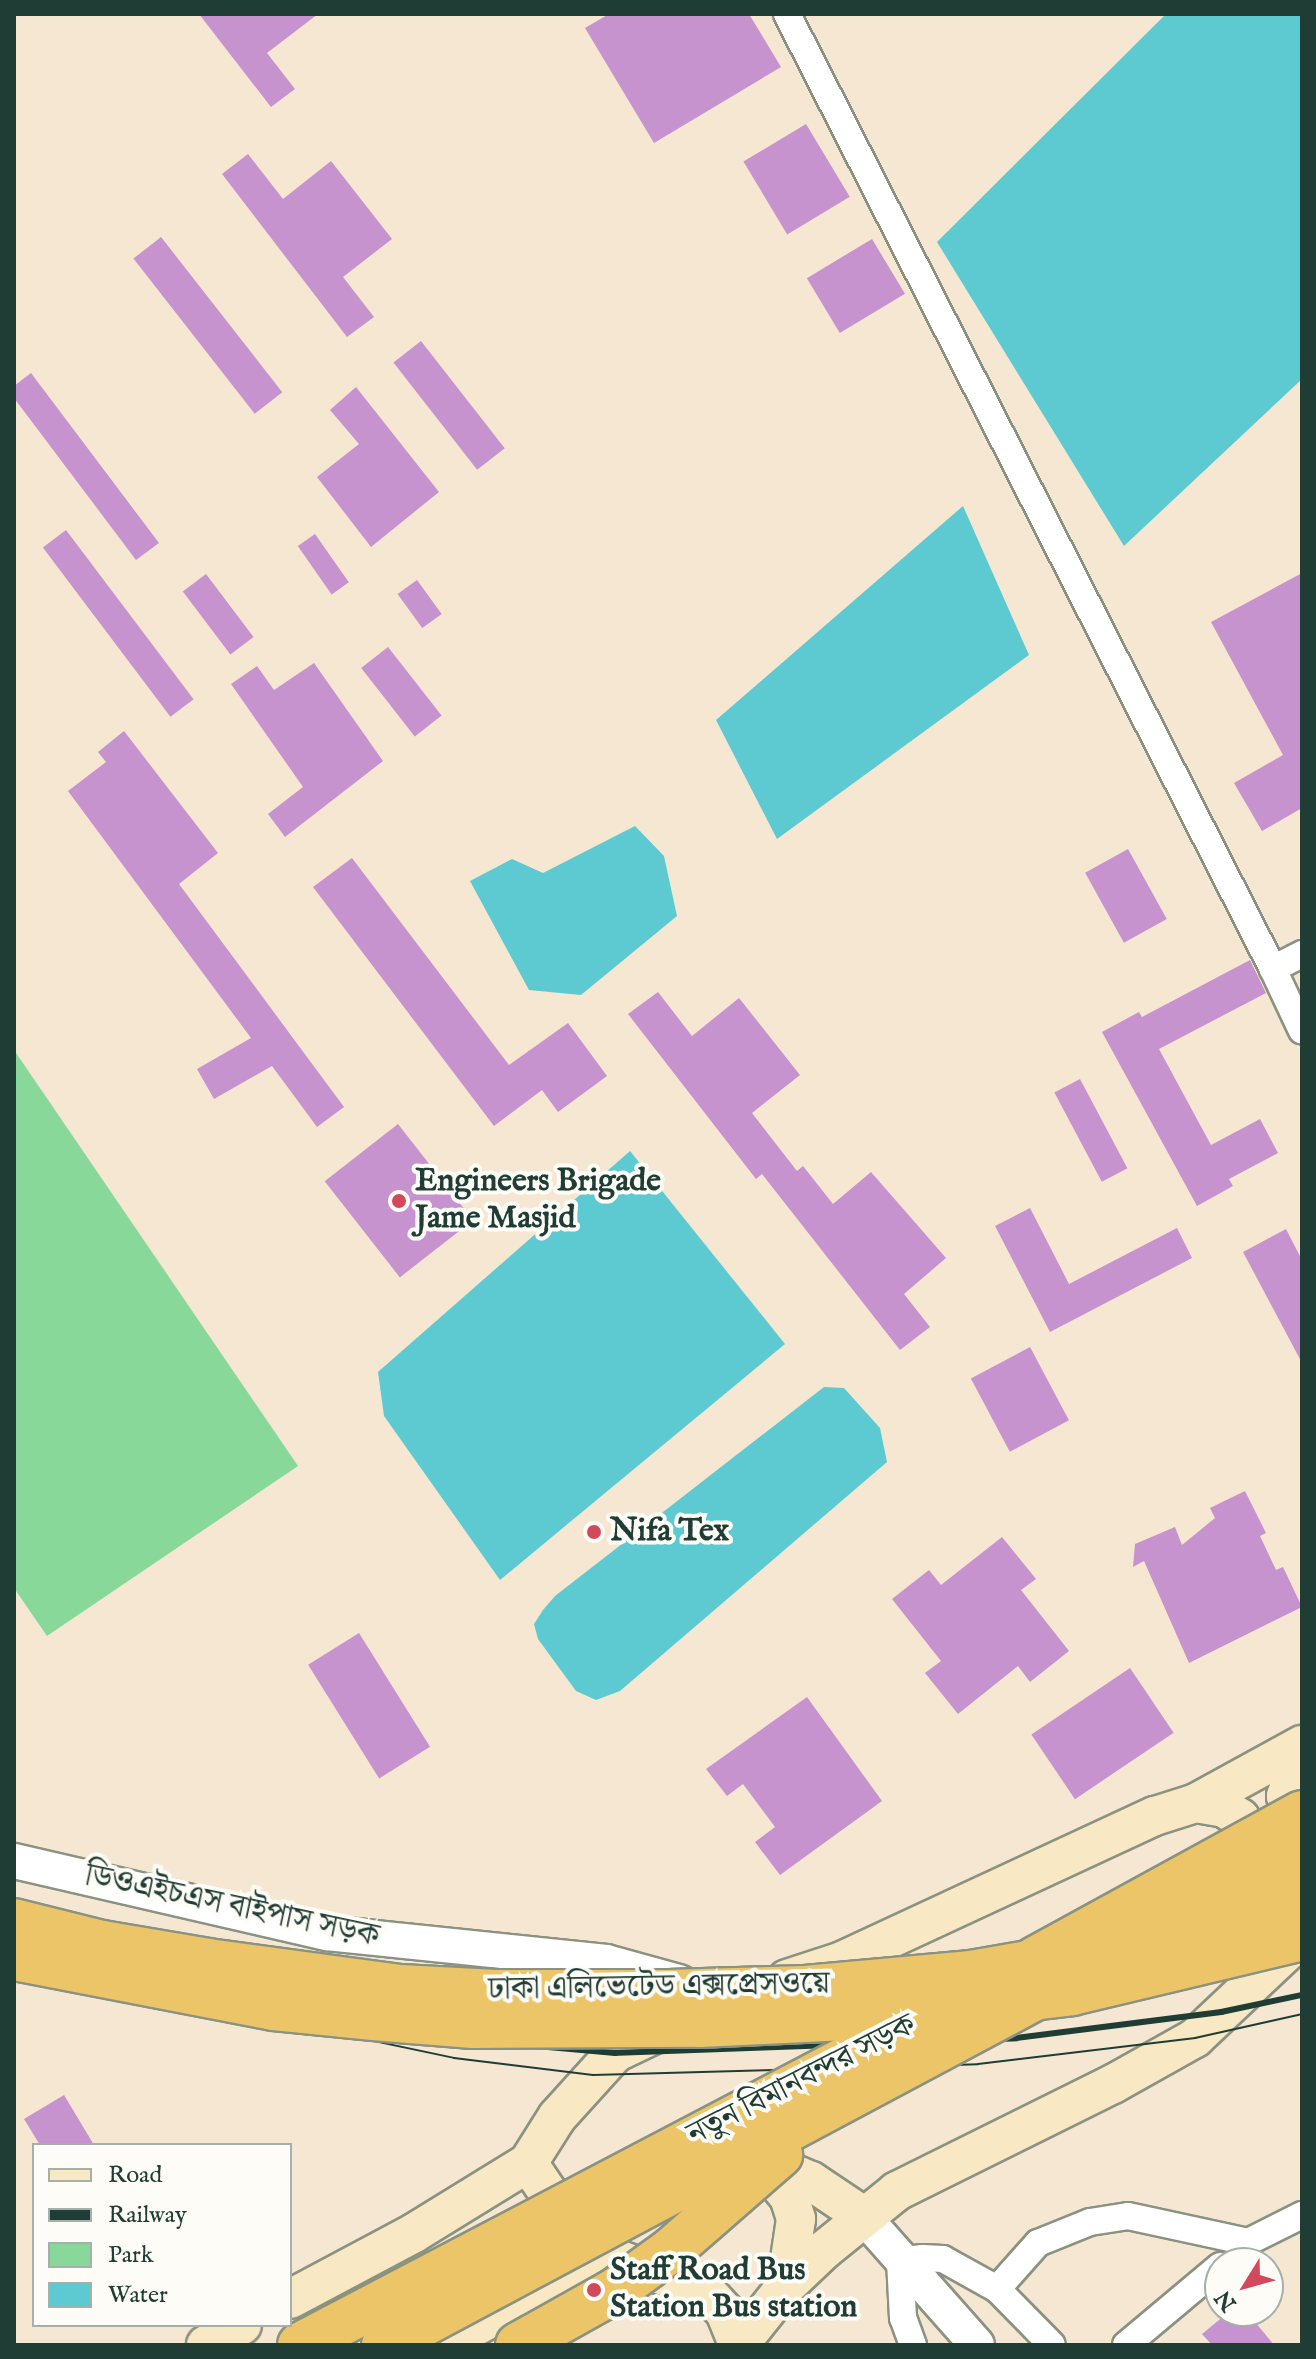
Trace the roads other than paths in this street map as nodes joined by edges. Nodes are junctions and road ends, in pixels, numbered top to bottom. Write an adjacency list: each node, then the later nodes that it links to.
1 (787, 14): 3 (street)
2 (1302, 954): 3 (street)
3 (1273, 969): 4 (street)
4 (1302, 1031)
5 (1302, 1745): 7 (main road)
6 (1302, 1752): 9 (main road)
7 (1196, 1803): 14 (main road); 16 (main road)
8 (1302, 1813): 36 (highway, নতুন বিমানবন্দর সড়ক, bridge)
9 (1302, 1831)
10 (1302, 1857): 17 (highway, নতুন বিমানবন্দর সড়ক, bridge)
11 (14, 1861): 16 (street, ডিওএইচএস বাইপাস সড়ক)
12 (1302, 1903): 13 (highway, ঢাকা এলিভেটেড এক্সপ্রেসওয়ে, bridge)
13 (14, 1921)
14 (1294, 1944): 15 (highway, ঢাকা এলিভেটেড এক্সপ্রেসওয়ে, bridge); 22 (main road)
15 (14, 1958)
16 (734, 1997): 19 (main road)
17 (829, 2110): 37 (highway, নতুন বিমানবন্দর সড়ক, bridge); 39 (highway, bridge)
18 (757, 2158): 20 (main road); 22 (main road); 30 (main road)
19 (528, 2163): 20 (main road); 23 (main road)
20 (551, 2197): 26 (main road)
21 (1302, 2215): 24 (street)
22 (863, 2216): 27 (street); 30 (main road)
23 (414, 2233): 28 (main road); 34 (main road)
24 (1248, 2242): 25 (street); 31 (street)
25 (1242, 2247)
26 (607, 2255): 34 (main road); 40 (main road)
27 (900, 2260): 31 (street); 41 (street); 42 (street)
28 (326, 2279): 32 (main road); 38 (main road)
29 (1204, 2279): 44 (street)
30 (786, 2286): 40 (main road)
31 (997, 2289): 43 (street)
32 (292, 2298)
33 (238, 2327): 35 (main road)
34 (455, 2338)
35 (206, 2345)
36 (300, 2345)
37 (384, 2345)
38 (394, 2345)
39 (518, 2345)
40 (738, 2345)
41 (913, 2345)
42 (977, 2345)
43 (1052, 2345)
44 (1126, 2345)

